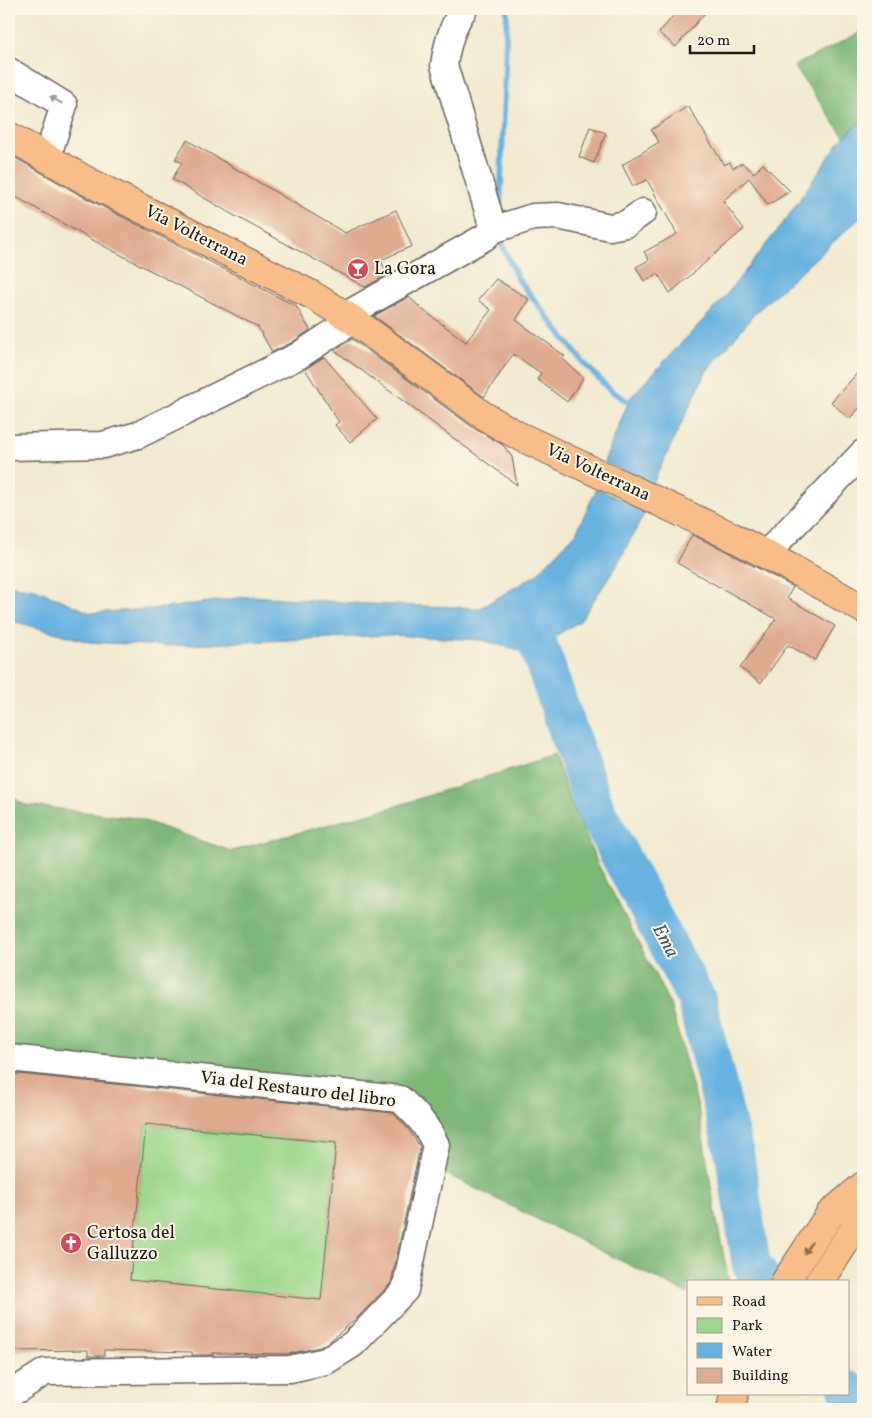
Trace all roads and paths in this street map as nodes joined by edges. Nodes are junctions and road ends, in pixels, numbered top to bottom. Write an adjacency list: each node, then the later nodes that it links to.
1 (464, 9): 6 (street)
2 (9, 72): 4 (street, one-way to 2)
3 (9, 136): 4 (main road, Via Volterrana)
4 (47, 158): 7 (main road, Via Volterrana)
5 (643, 212): 6 (street)
6 (492, 230): 7 (street)
7 (350, 317): 8 (street); 10 (main road, Via Volterrana)
8 (9, 447)
9 (863, 453): 10 (street)
10 (765, 555): 11 (main road, Via Volterrana)
11 (863, 609)
12 (9, 1058): 17 (street, Via del Restauro del libro)
13 (863, 1186): 15 (main road, one-way to 15)
14 (859, 1217): 16 (main road)
15 (786, 1280)
16 (820, 1280)
17 (9, 1396)
18 (734, 1396): 19 (main road)
19 (731, 1409)

